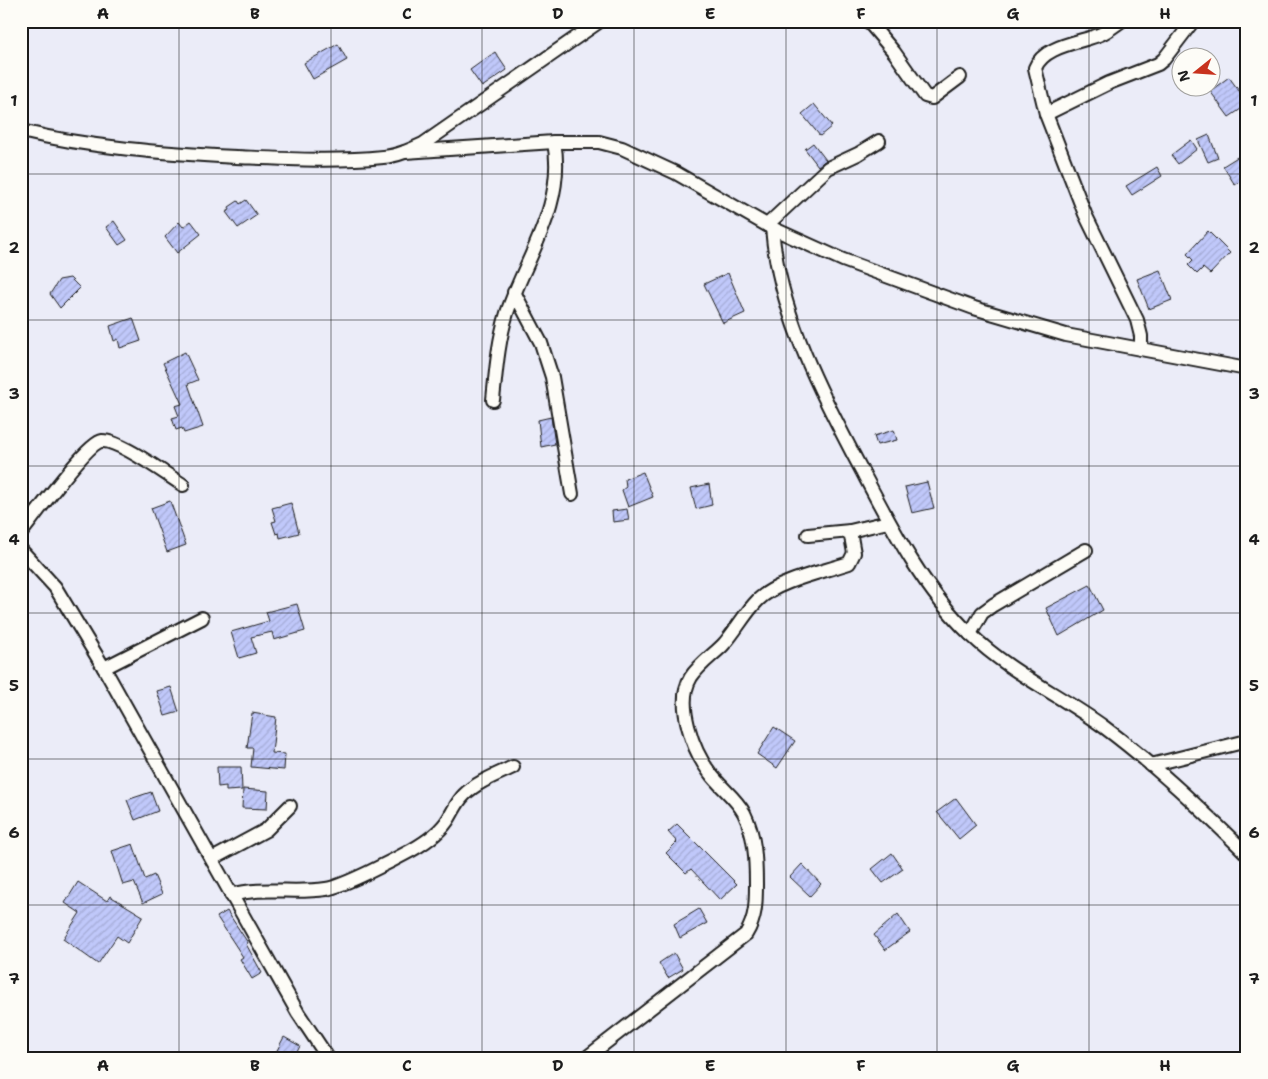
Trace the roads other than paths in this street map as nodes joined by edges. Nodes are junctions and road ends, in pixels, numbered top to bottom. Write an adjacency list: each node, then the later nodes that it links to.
1 (600, 21): 10 (street)
2 (868, 21): 5 (street)
3 (1121, 21): 6 (street)
4 (1193, 21): 6 (street)
5 (960, 77)
6 (1046, 114): 13 (street)
7 (21, 131): 10 (street)
8 (879, 141): 11 (street)
9 (554, 142): 10 (street); 11 (street); 12 (street)
10 (405, 152)
11 (769, 227): 13 (street); 18 (street)
12 (514, 292): 15 (street); 17 (street)
13 (1141, 349): 14 (street)
14 (1247, 369)
15 (493, 400)
16 (183, 485): 20 (street)
17 (572, 494)
18 (888, 522): 19 (street); 25 (street)
19 (850, 531): 21 (street); 35 (street)
20 (21, 533)
21 (808, 535)
22 (21, 550): 26 (street)
23 (1086, 550): 25 (street)
24 (202, 618): 26 (street)
25 (970, 634): 28 (street)
26 (104, 668): 32 (street)
27 (1247, 741): 28 (street)
28 (1152, 765): 31 (street)
29 (513, 767): 33 (street)
30 (290, 806): 32 (street)
31 (1247, 854)
32 (212, 860): 33 (street)
33 (231, 895): 34 (street)
34 (328, 1058)
35 (586, 1058)

